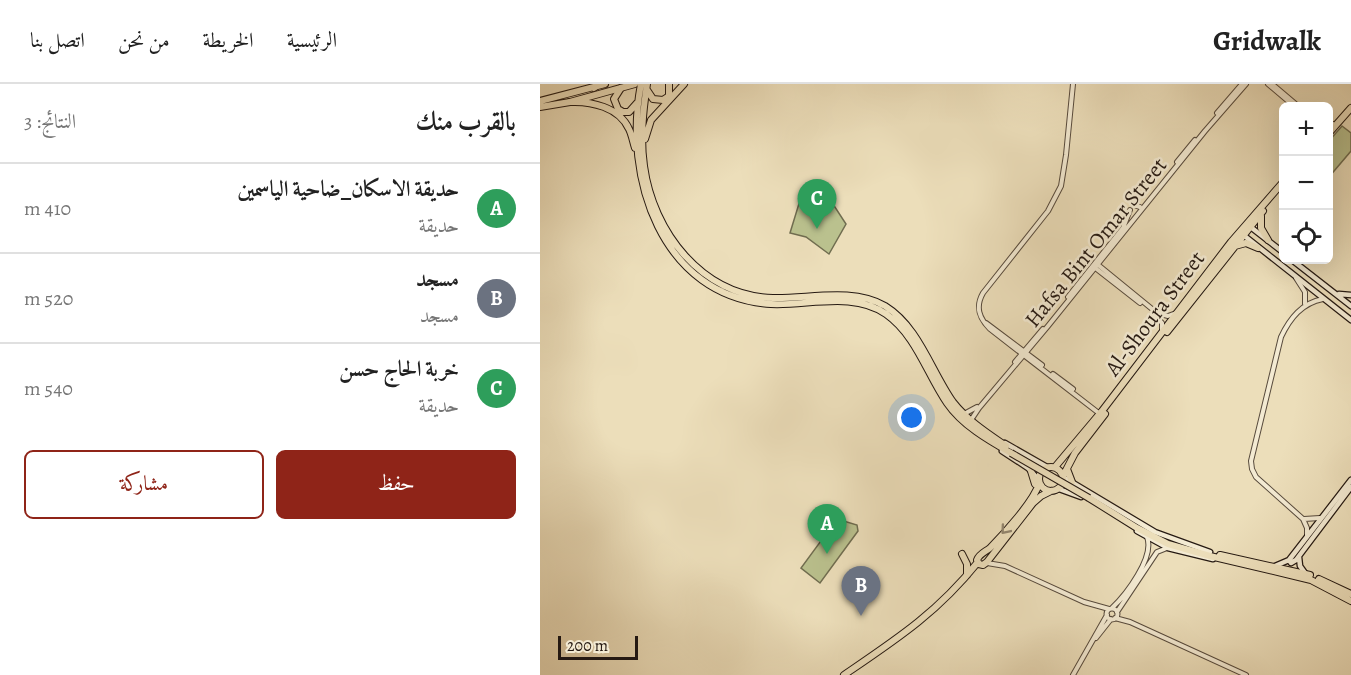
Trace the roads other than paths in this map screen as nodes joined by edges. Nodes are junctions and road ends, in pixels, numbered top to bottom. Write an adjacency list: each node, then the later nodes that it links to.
1 (605, 84): 8 (main road)
2 (669, 84): 7 (main road)
3 (684, 84): 21 (main road)
4 (1073, 84): 48 (street)
5 (1244, 84): 25 (street, Hafsa Bint Omar Street); 38 (street, Hafsa Bint Omar Street)
6 (1270, 84): 15 (street)
7 (643, 85): 9 (main road); 12 (main road); 21 (main road)
8 (597, 86): 11 (main road)
9 (621, 88): 12 (main road); 14 (main road)
10 (540, 96): 11 (main road)
11 (556, 96): 13 (main road)
12 (638, 99): 21 (main road)
13 (540, 101)
14 (570, 102): 17 (main road); 21 (main road)
15 (1291, 102)
16 (1351, 104): 19 (main road)
17 (540, 107)
18 (1351, 108): 20 (main road)
19 (1333, 123)
20 (1333, 129)
21 (640, 154): 50 (main road); 52 (main road)
22 (1279, 187): 28 (main road, Al-Shoura Street)
23 (1279, 193): 27 (main road, Al-Shoura Street)
24 (1134, 205): 25 (street)
25 (1140, 207): 29 (street, Hafsa Bint Omar Street)
26 (1130, 210): 29 (street)
27 (1261, 213): 28 (main road, Al-Shoura Street); 31 (main road)
28 (1249, 225): 30 (main road, Al-Shoura Street); 31 (main road)
29 (1123, 228): 38 (street, Hafsa Bint Omar Street)
30 (1241, 233): 32 (main road, Al-Shoura Street); 33 (main road); 45 (main road, Al-Shoura Street)
31 (1268, 240): 34 (main road)
32 (1232, 248): 33 (main road); 55 (main road, Al-Shoura Street)
33 (1258, 248): 36 (main road)
34 (1279, 249)
35 (1279, 253): 36 (main road)
36 (1273, 259): 39 (main road)
37 (1297, 264): 40 (main road)
38 (1095, 266): 45 (street); 47 (street); 48 (street, Hafsa Bint Omar Street)
39 (1295, 278): 42 (main road); 43 (street)
40 (1332, 291): 41 (main road); 44 (main road)
41 (1351, 295)
42 (1323, 299): 43 (street); 46 (main road)
43 (1305, 305): 69 (street)
44 (1351, 306)
45 (1176, 313): 47 (main road, Al-Shoura Street)
46 (1351, 320)
47 (1162, 333): 49 (main road, Al-Shoura Street)
48 (1024, 353): 49 (street); 50 (street, Hafsa Bint Omar Street); 51 (street, Hafsa Bint Omar Street)
49 (1100, 413): 53 (main road, Al-Shoura Street)
50 (964, 414): 51 (main road)
51 (971, 421): 52 (main road)
52 (990, 438): 54 (main road); 58 (main road); 67 (main road, bridge)
53 (1063, 459): 55 (main road); 57 (main road, Al-Shoura Street)
54 (1033, 460): 56 (main road); 58 (main road)
55 (1068, 465): 59 (main road, Al-Shoura Street); 62 (main road)
56 (1047, 467): 57 (main road); 61 (main road)
57 (1055, 467): 59 (main road)
58 (1030, 469): 61 (main road); 66 (main road)
59 (1063, 476): 62 (main road); 64 (main road)
60 (1351, 480): 68 (main road)
61 (1039, 481): 64 (main road); 66 (main road)
62 (1074, 483): 65 (main road); 76 (main road)
63 (1351, 487): 78 (main road)
64 (1055, 490): 65 (main road); 66 (main road)
65 (1069, 491): 71 (main road)
66 (1037, 494): 74 (main road); 81 (main road, one-way to 81)
67 (1090, 496): 76 (main road); 79 (main road)
68 (1322, 518): 69 (street); 70 (main road)
69 (1303, 519): 70 (street)
70 (1307, 536): 80 (main road)
71 (1147, 537): 72 (street); 73 (main road)
72 (1150, 548): 75 (street); 88 (street)
73 (1168, 548): 75 (street); 79 (main road)
74 (995, 549): 81 (main road); 82 (street)
75 (1157, 552): 89 (street)
76 (1210, 552): 83 (main road)
77 (962, 554): 85 (main road)
78 (1300, 554): 80 (main road); 84 (main road)
79 (1216, 558): 87 (main road)
80 (1289, 560): 83 (main road)
81 (982, 563): 82 (street); 85 (main road); 93 (main road)
82 (1005, 566): 88 (street)
83 (1275, 566): 84 (main road)
84 (1307, 574): 86 (main road)
85 (967, 575): 92 (main road)
86 (1351, 594)
87 (1351, 601)
88 (1108, 612): 89 (street); 90 (street); 94 (street)
89 (1117, 612): 90 (street); 91 (street)
90 (1113, 618): 91 (street); 94 (street)
91 (1130, 622): 95 (street)
92 (844, 675)
93 (851, 675)
94 (1074, 675)
95 (1246, 675)

